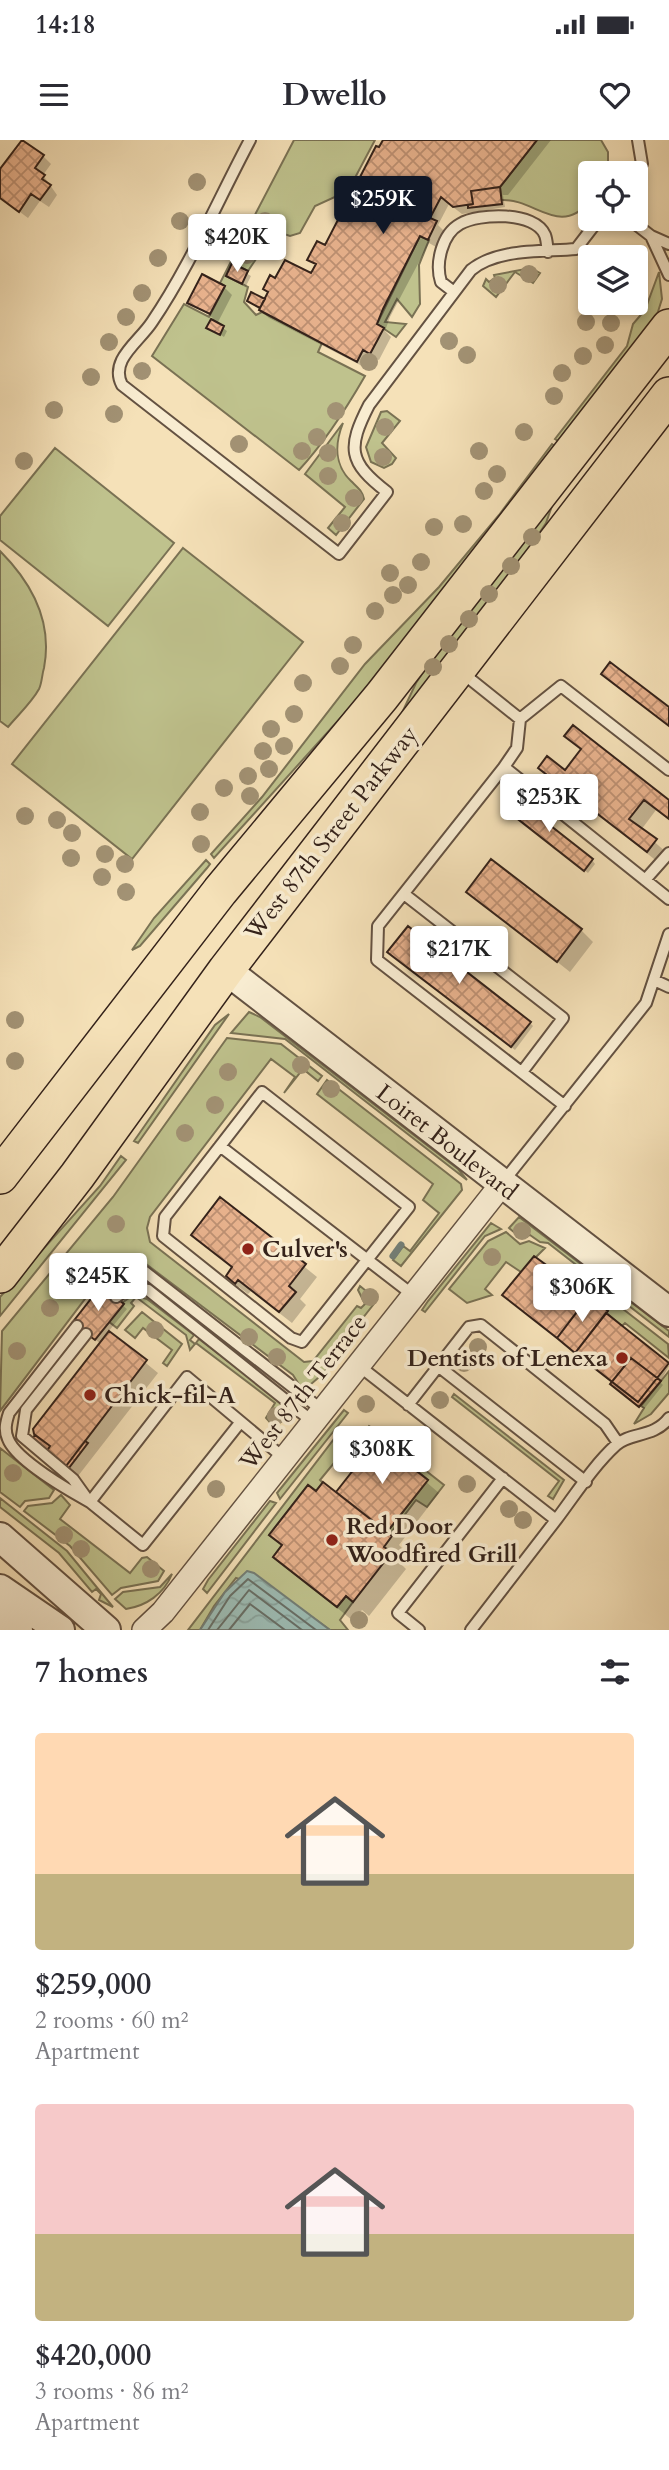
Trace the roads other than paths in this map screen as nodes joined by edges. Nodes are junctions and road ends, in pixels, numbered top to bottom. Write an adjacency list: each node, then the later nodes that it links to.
1 (250, 140): 10 (lane)
2 (637, 140): 3 (lane)
3 (641, 161)
4 (590, 231): 8 (lane)
5 (645, 231): 6 (lane)
6 (651, 236): 7 (lane); 9 (lane)
7 (669, 244)
8 (548, 252): 10 (lane); 10 (lane)
9 (669, 275)
10 (454, 292)
11 (669, 327): 14 (main road, West 87th Street Parkway)
12 (669, 396): 13 (main road, West 87th Street Parkway)
13 (458, 670): 15 (lane); 23 (main road, West 87th Street Parkway)
14 (382, 696): 23 (main road); 29 (main road, West 87th Street Parkway)
15 (520, 719): 16 (lane); 17 (lane)
16 (504, 767): 19 (lane); 20 (lane)
17 (669, 771)
18 (669, 853): 19 (lane)
19 (645, 880): 21 (lane)
20 (404, 894): 26 (lane); 26 (lane)
21 (669, 899)
22 (669, 934): 24 (lane)
23 (226, 970): 30 (street, Loiret Boulevard); 32 (main road, West 87th Street Parkway)
24 (654, 980): 25 (lane); 27 (lane)
25 (669, 986)
26 (522, 1072): 27 (lane)
27 (565, 1106): 30 (lane)
28 (220, 1146): 31 (lane); 31 (lane); 31 (lane)
29 (0, 1176)
30 (502, 1184): 34 (street, West 87th Terrace); 36 (street, Loiret Boulevard)
31 (367, 1260): 34 (lane)
32 (0, 1275)
33 (105, 1289): 42 (lane)
34 (413, 1295): 39 (street, West 87th Terrace)
35 (116, 1297): 42 (lane)
36 (669, 1312)
37 (77, 1326): 49 (lane)
38 (86, 1334): 49 (lane)
39 (358, 1365): 41 (lane); 42 (street, West 87th Terrace)
40 (438, 1366): 41 (lane); 45 (lane); 48 (lane)
41 (408, 1405): 47 (lane)
42 (318, 1416): 46 (street, West 87th Terrace)
43 (669, 1418): 45 (lane)
44 (239, 1424): 46 (lane); 49 (lane); 49 (lane)
45 (618, 1443): 48 (lane)
46 (284, 1458): 57 (street, West 87th Terrace)
47 (503, 1478): 50 (lane); 58 (lane)
48 (586, 1482): 50 (lane)
49 (90, 1502)
50 (556, 1520): 59 (lane)
51 (0, 1538): 56 (street)
52 (0, 1590): 55 (street)
53 (0, 1611): 54 (street)
54 (18, 1630)
55 (60, 1630)
56 (106, 1630)
57 (144, 1630)
58 (419, 1630)
59 (471, 1630)

